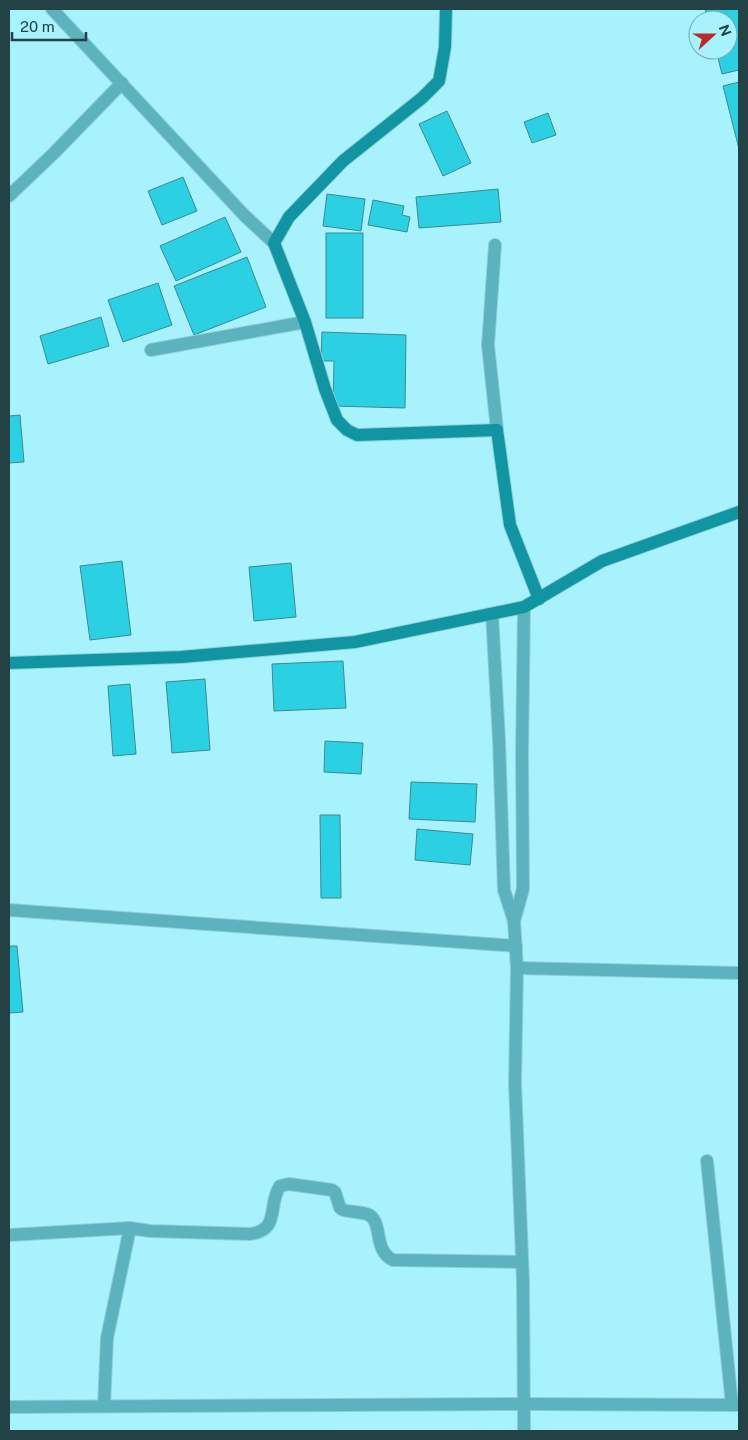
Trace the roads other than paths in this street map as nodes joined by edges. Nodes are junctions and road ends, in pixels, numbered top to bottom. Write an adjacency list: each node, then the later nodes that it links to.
1 (52, 9): 3 (street)
2 (446, 9): 5 (main road)
3 (122, 83): 4 (street); 5 (street)
4 (9, 196)
5 (274, 243): 7 (main road)
6 (495, 245): 9 (street)
7 (304, 322): 8 (street); 9 (main road)
8 (152, 350)
9 (497, 430): 11 (main road)
10 (739, 512): 11 (main road)
11 (539, 599): 12 (main road)
12 (524, 608): 13 (main road); 16 (street)
13 (492, 614): 14 (main road); 16 (street)
14 (9, 663)
15 (9, 910): 17 (street)
16 (514, 921): 17 (street)
17 (516, 946): 18 (street)
18 (517, 968): 19 (street); 23 (street)
19 (739, 973)
20 (707, 1161): 25 (street)
21 (130, 1228): 22 (street); 23 (street); 26 (street)
22 (9, 1235)
23 (522, 1262): 24 (street)
24 (524, 1404): 25 (street); 26 (street); 28 (street)
25 (736, 1405)
26 (104, 1406): 27 (street)
27 (9, 1407)
28 (524, 1431)

